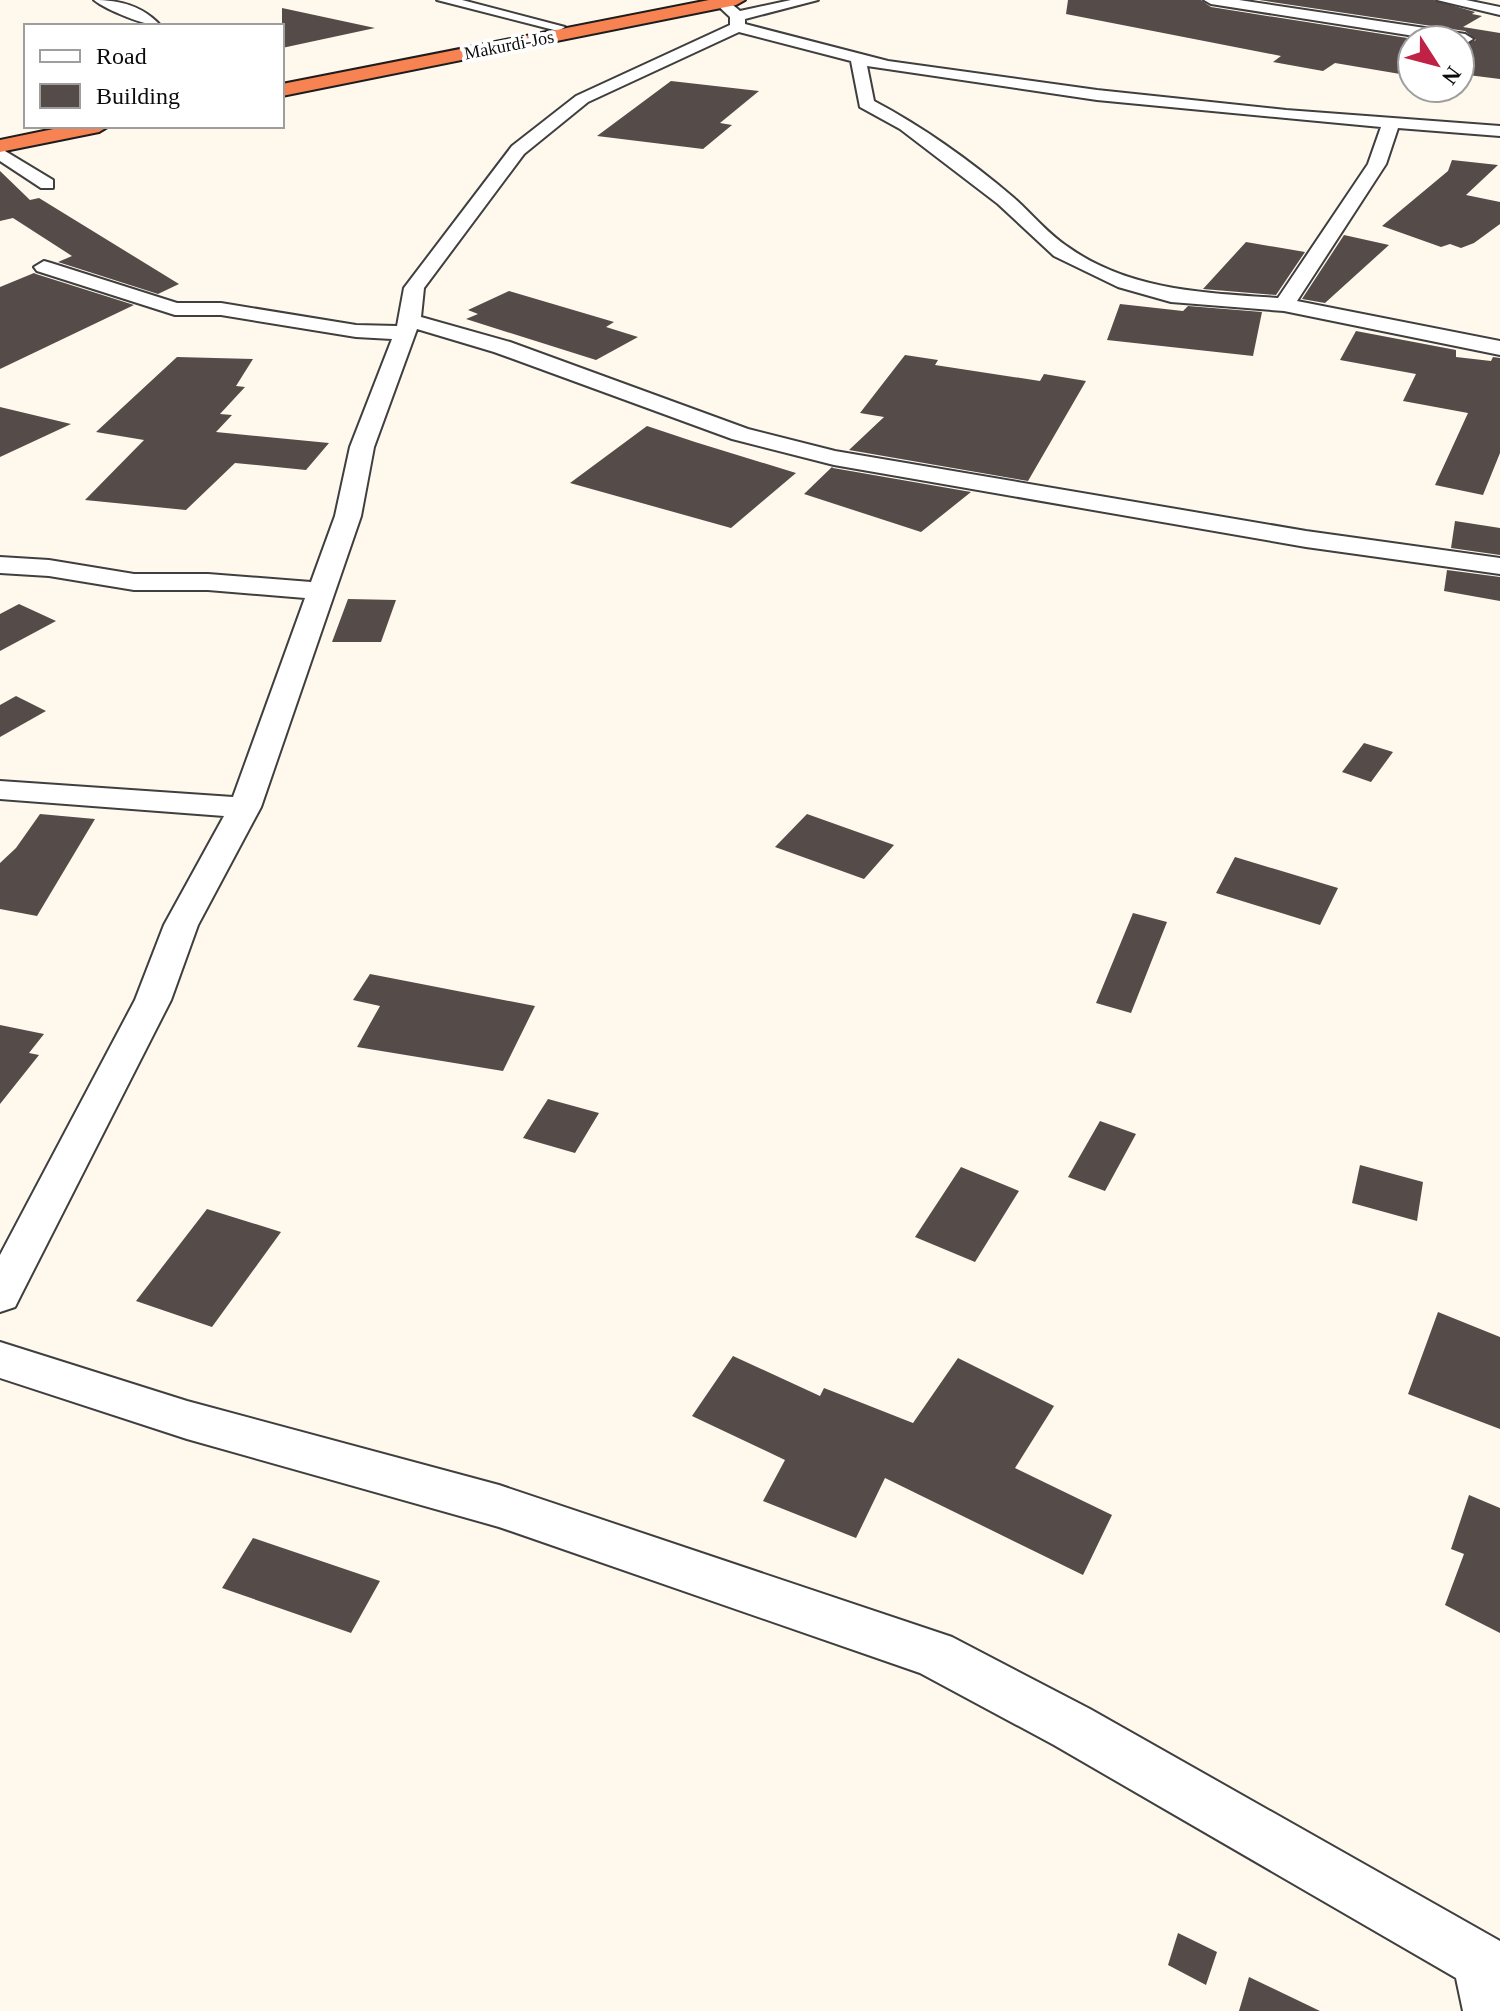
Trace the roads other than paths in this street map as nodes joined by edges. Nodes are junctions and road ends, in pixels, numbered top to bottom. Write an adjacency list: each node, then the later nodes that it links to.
1 (101, 0): 9 (street)
2 (444, 0): 11 (street)
3 (811, 0): 6 (street)
4 (1211, 0): 8 (street)
5 (1444, 0): 7 (street)
6 (726, 9): 11 (highway, Makurdi-Jos); 13 (street); 15 (highway, Makurdi-Jos); 26 (street)
7 (1500, 11)
8 (1294, 15): 10 (street); 12 (street)
9 (151, 24)
10 (1254, 24)
11 (558, 27): 14 (highway, Makurdi-Jos)
12 (1396, 29)
13 (858, 59): 16 (street); 25 (street)
14 (284, 81)
15 (284, 90)
16 (1391, 124): 19 (street); 25 (street)
17 (40, 128): 20 (highway)
18 (89, 128): 21 (highway)
19 (1500, 131)
20 (0, 136)
21 (0, 146)
22 (0, 153): 23 (street)
23 (47, 184)
24 (44, 267): 26 (street)
25 (1284, 305): 27 (street)
26 (407, 327): 29 (street); 30 (street)
27 (1500, 348)
28 (0, 565): 30 (street)
29 (1500, 566)
30 (322, 591): 32 (street)
31 (0, 790): 32 (street)
32 (245, 807): 33 (street)
33 (0, 1295)
34 (0, 1360): 35 (street)
35 (1491, 1982)

